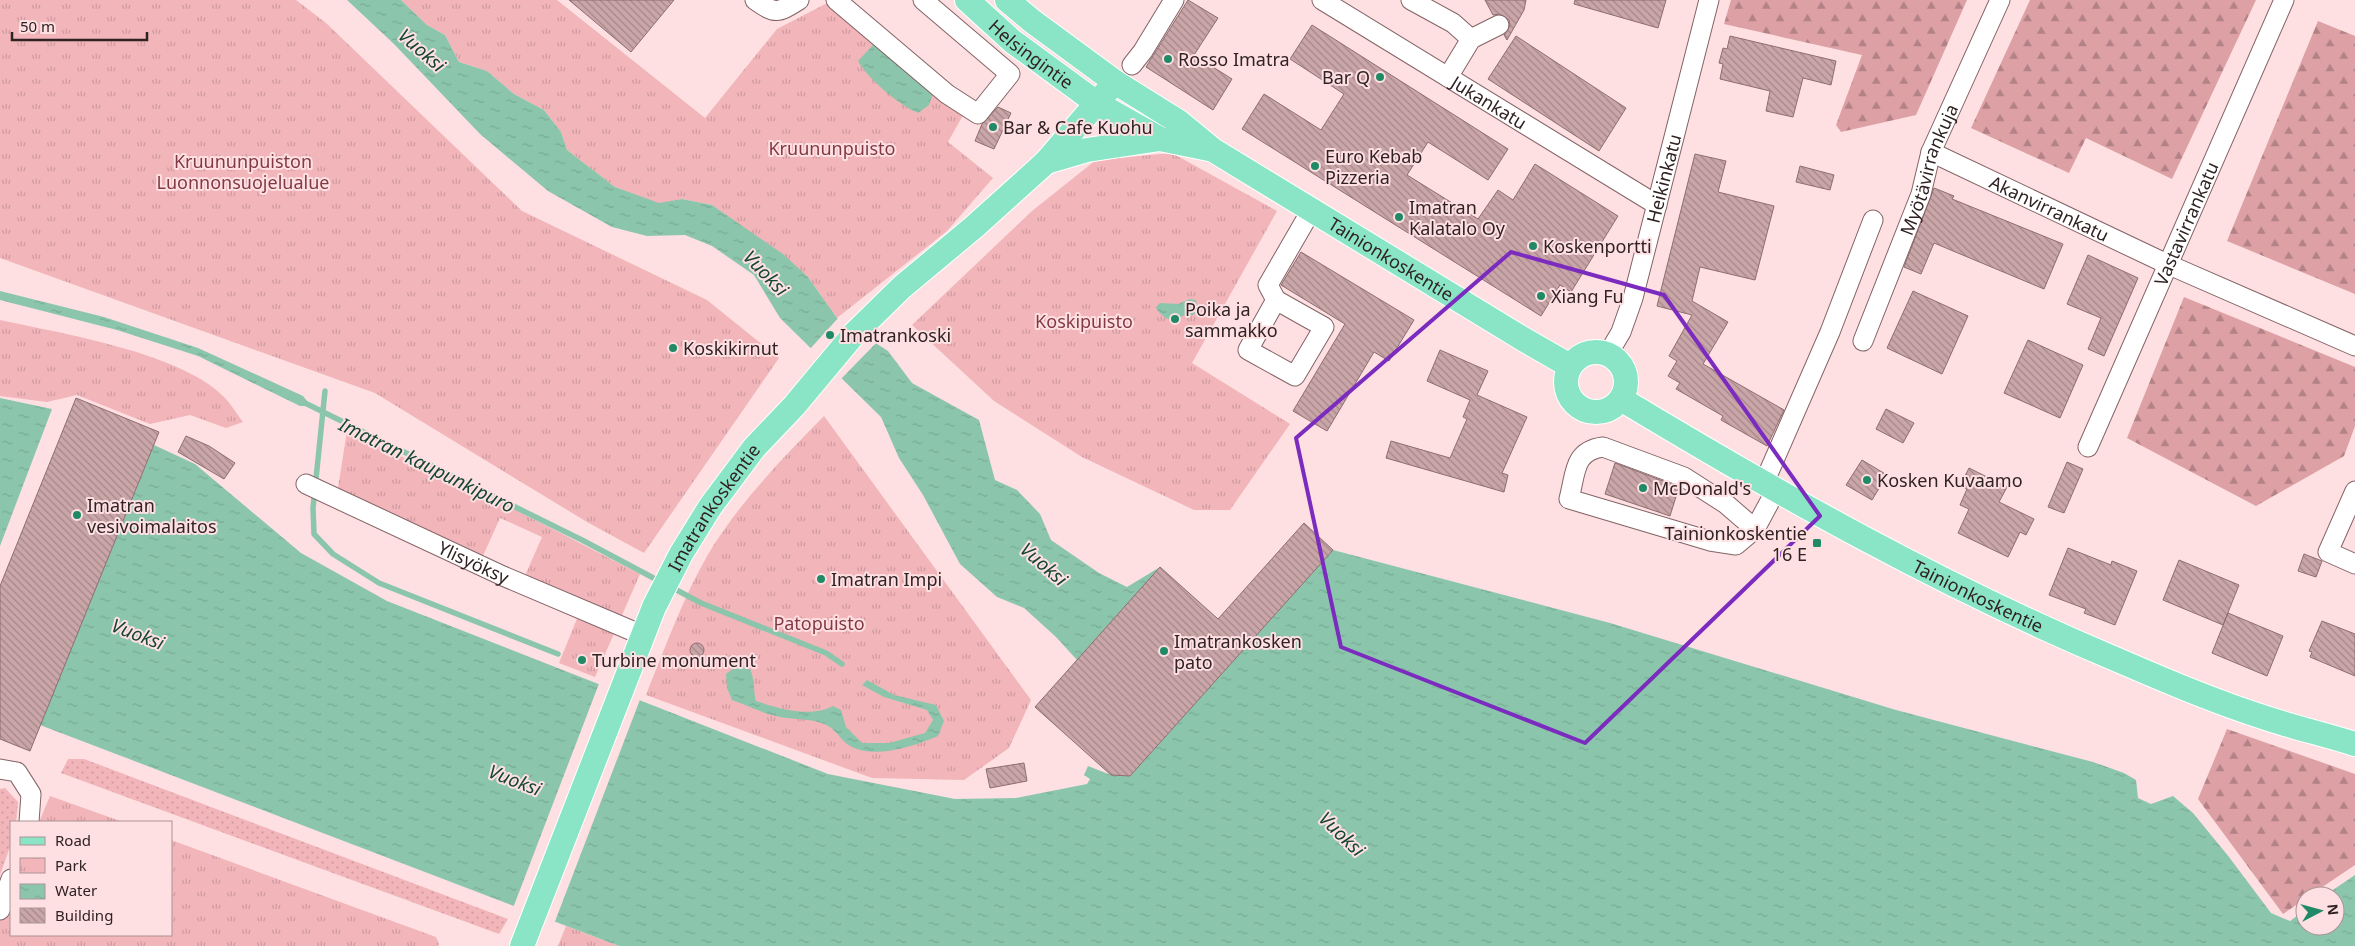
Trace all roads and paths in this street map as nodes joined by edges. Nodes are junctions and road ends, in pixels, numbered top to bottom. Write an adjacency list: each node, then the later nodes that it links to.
1 (756, 0): 2 (street)
2 (799, 0)
3 (836, 0): 4 (street)
4 (923, 0)
5 (967, 0): 18 (main road, Helsingintie)
6 (1007, 0): 17 (main road, Helsingintie)
7 (1174, 0): 15 (street)
8 (1322, 0): 16 (street, Jukankatu)
9 (1411, 0): 14 (street)
10 (1709, 0): 23 (street, Heikinkatu)
11 (2000, 0): 21 (street, Myötävirrankuja)
12 (2284, 0): 26 (street, Vastavirrankatu)
13 (1499, 25): 14 (street)
14 (1471, 40): 16 (street)
15 (1132, 65)
16 (1448, 77): 23 (street, Jukankatu)
17 (1116, 82): 18 (main road, Imatrankoskentie); 20 (main road, Tainionkoskentie)
18 (1098, 104): 19 (main road, Tainionkoskentie); 22 (main road, Imatrankoskentie)
19 (1160, 139): 20 (main road, Tainionkoskentie); 22 (main road, Imatrankoskentie)
20 (1213, 150): 24 (main road, Tainionkoskentie)
21 (1932, 152): 26 (street, Akanvirrankatu); 28 (street, Myötävirrankuja)
22 (1045, 163): 39 (main road, Imatrankoskentie)
23 (1657, 205): 30 (street, Heikinkatu)
24 (1312, 209): 27 (street); 31 (main road, Tainionkoskentie)
25 (1873, 220): 35 (street)
26 (2167, 264): 29 (street, Akanvirrankatu); 33 (street, Vastavirrankatu)
27 (1276, 300)
28 (1863, 342)
29 (2355, 346)
30 (1608, 354): 31 (main road); 32 (main road)
31 (1570, 366): 32 (main road)
32 (1621, 399): 35 (main road, Tainionkoskentie)
33 (2088, 448)
34 (306, 484): 39 (street, Ylisyöksy)
35 (1770, 486): 37 (street); 40 (main road, Tainionkoskentie)
36 (2355, 491): 38 (street)
37 (1755, 529): 37 (street)
38 (2355, 564)
39 (642, 635): 45 (main road, Imatrankoskentie)
40 (2355, 744)
41 (0, 769): 42 (street)
42 (29, 821)
43 (10, 882): 44 (street)
44 (0, 910)
45 (523, 943)

